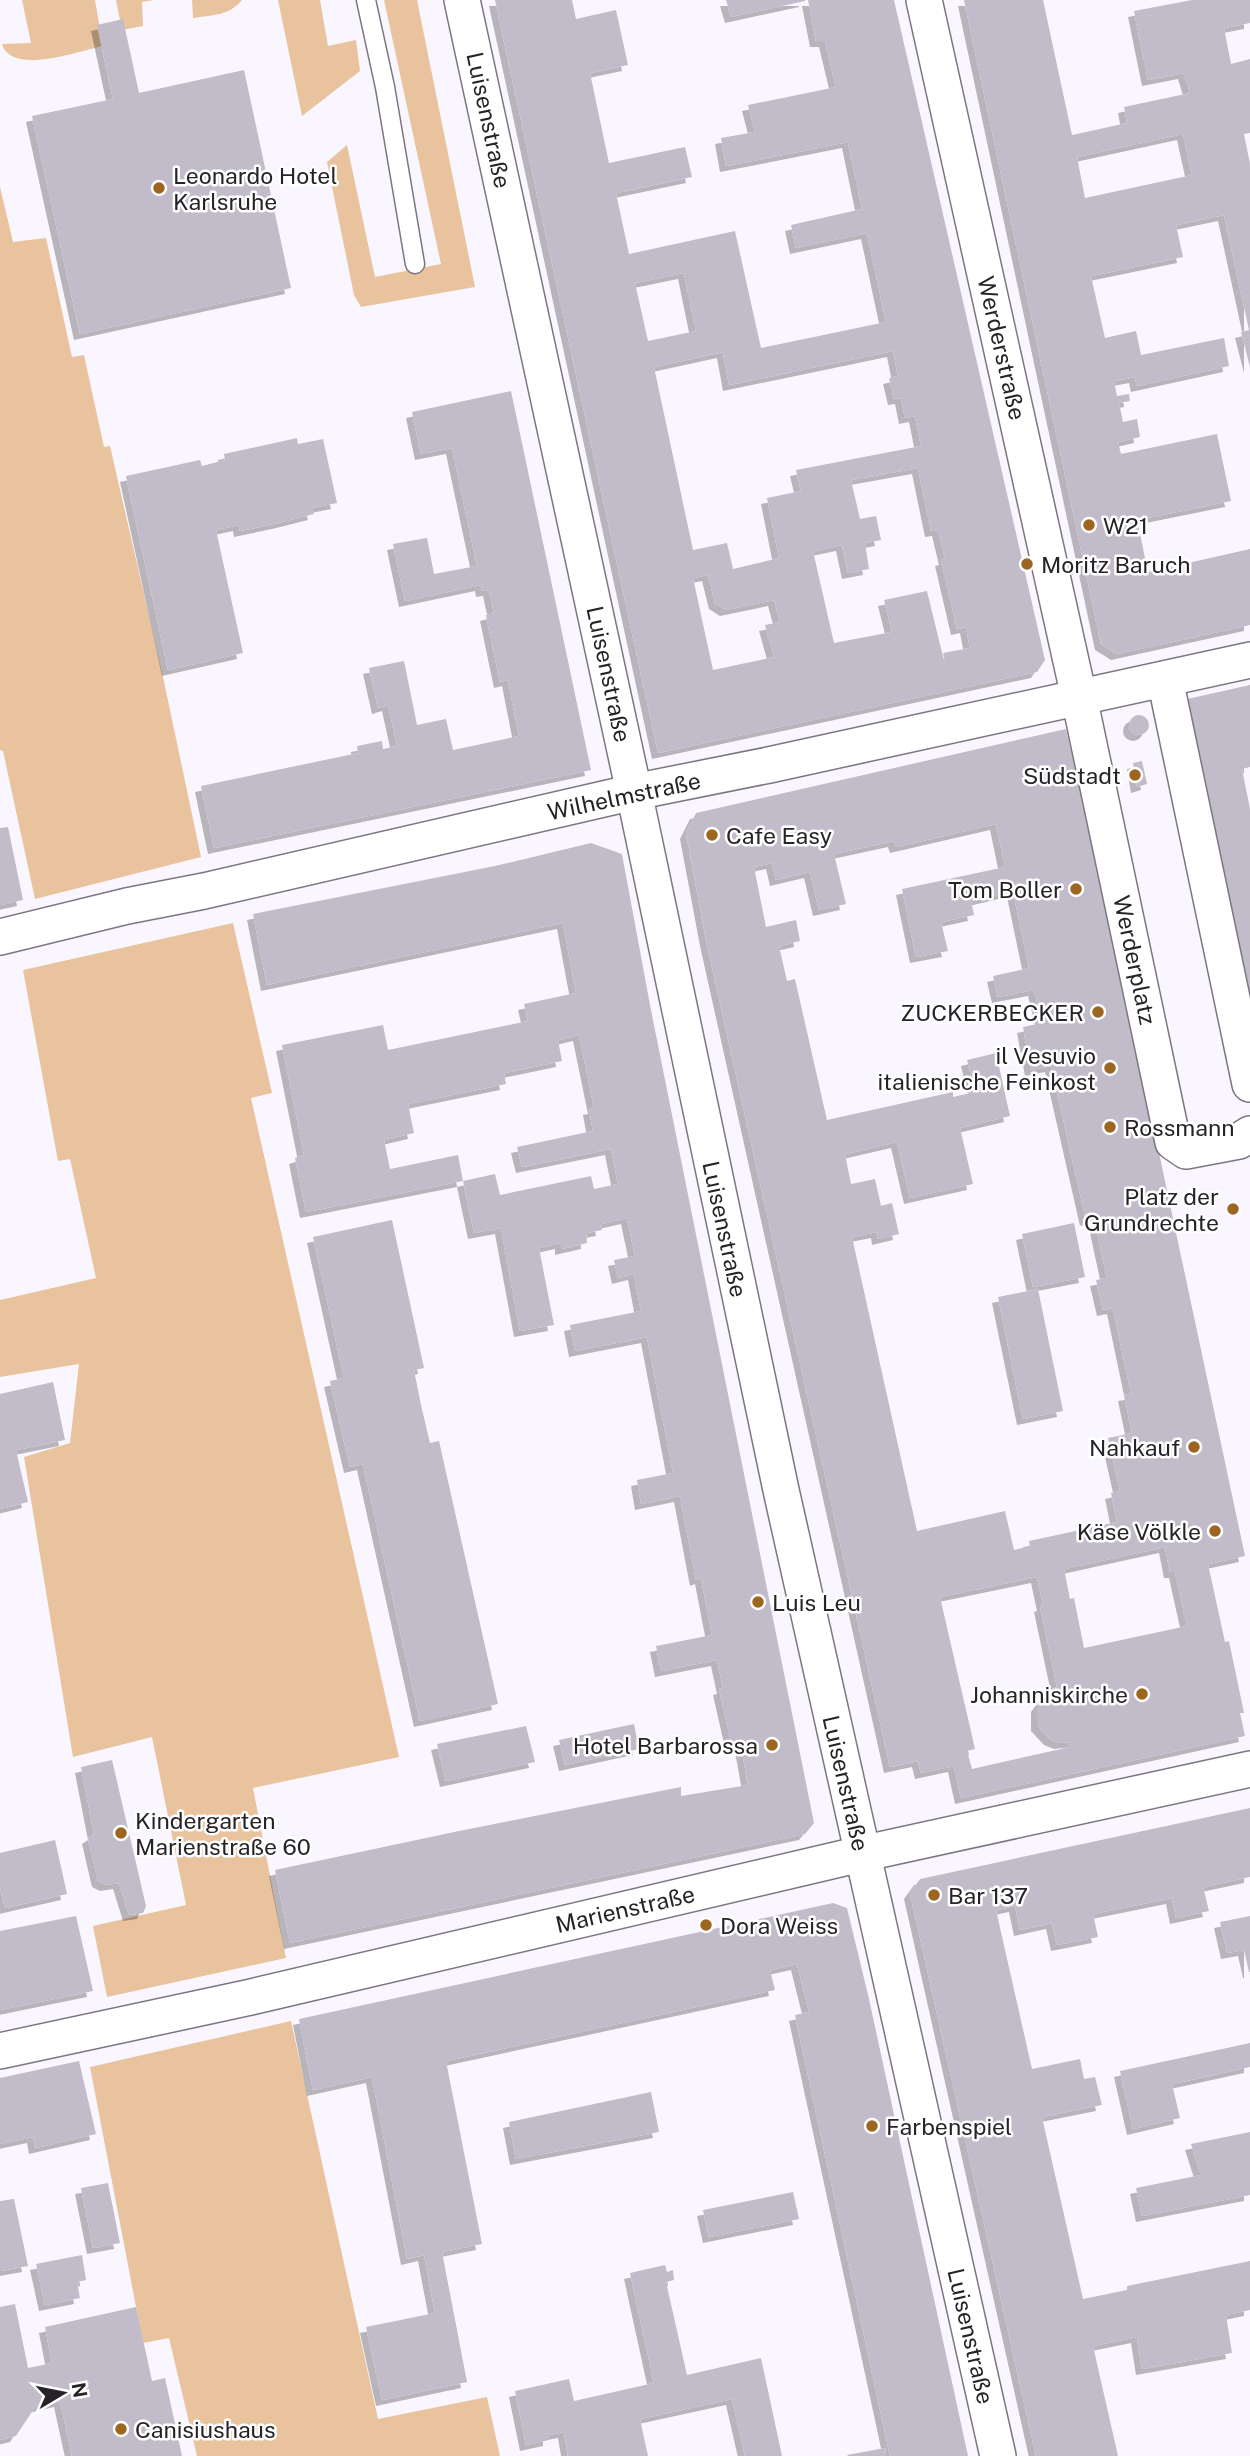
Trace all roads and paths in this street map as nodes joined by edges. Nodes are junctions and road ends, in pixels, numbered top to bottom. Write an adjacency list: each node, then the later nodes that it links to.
1 (366, 0): 4 (lane)
2 (462, 0): 8 (street, Luisenstraße)
3 (925, 0): 7 (street, Werderstraße)
4 (415, 264)
5 (1250, 660): 6 (street, Wilhelmstraße)
6 (1165, 679): 7 (street, Wilhelmstraße); 10 (street)
7 (1079, 697): 8 (street, Wilhelmstraße); 11 (street, Werderplatz)
8 (634, 792): 9 (street, Wilhelmstraße); 13 (street, Luisenstraße)
9 (0, 937)
10 (1250, 1084)
11 (1250, 1134)
12 (1250, 1769): 13 (street, Marienstraße)
13 (861, 1854): 14 (street, Marienstraße); 15 (street, Luisenstraße)
14 (0, 2051)
15 (998, 2456)

